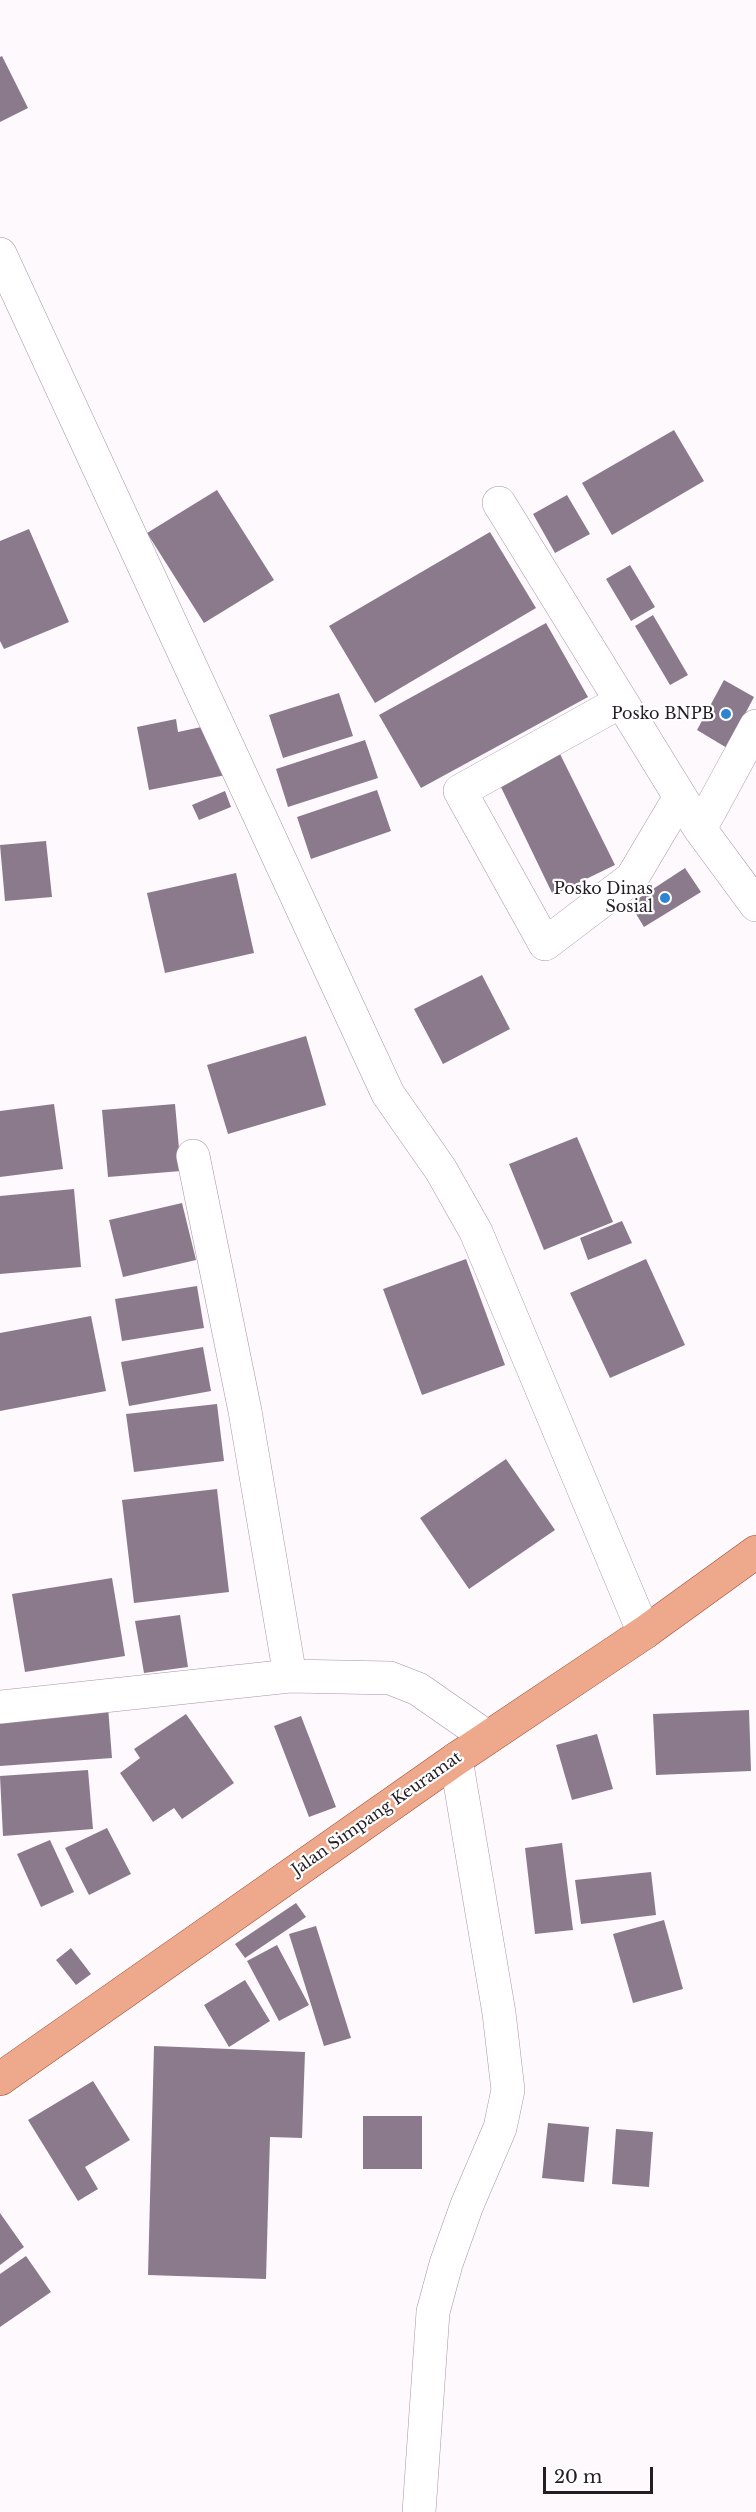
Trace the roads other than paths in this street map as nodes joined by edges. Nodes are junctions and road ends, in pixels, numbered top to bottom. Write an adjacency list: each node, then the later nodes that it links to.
1 (0, 254): 10 (street)
2 (499, 503): 3 (street)
3 (620, 702): 5 (street); 5 (street)
4 (756, 726): 6 (street)
5 (680, 797): 6 (street)
6 (700, 829): 7 (street)
7 (756, 905)
8 (194, 1156): 11 (street)
9 (756, 1552): 10 (main road, Jalan Simpang Keuramat)
10 (644, 1633): 13 (main road, Jalan Simpang Keuramat)
11 (290, 1676): 12 (street); 13 (street)
12 (0, 1707)
13 (487, 1737): 14 (main road, Jalan Simpang Keuramat)
14 (456, 1759): 15 (main road, Jalan Simpang Keuramat); 16 (street)
15 (0, 2079)
16 (419, 2512)

